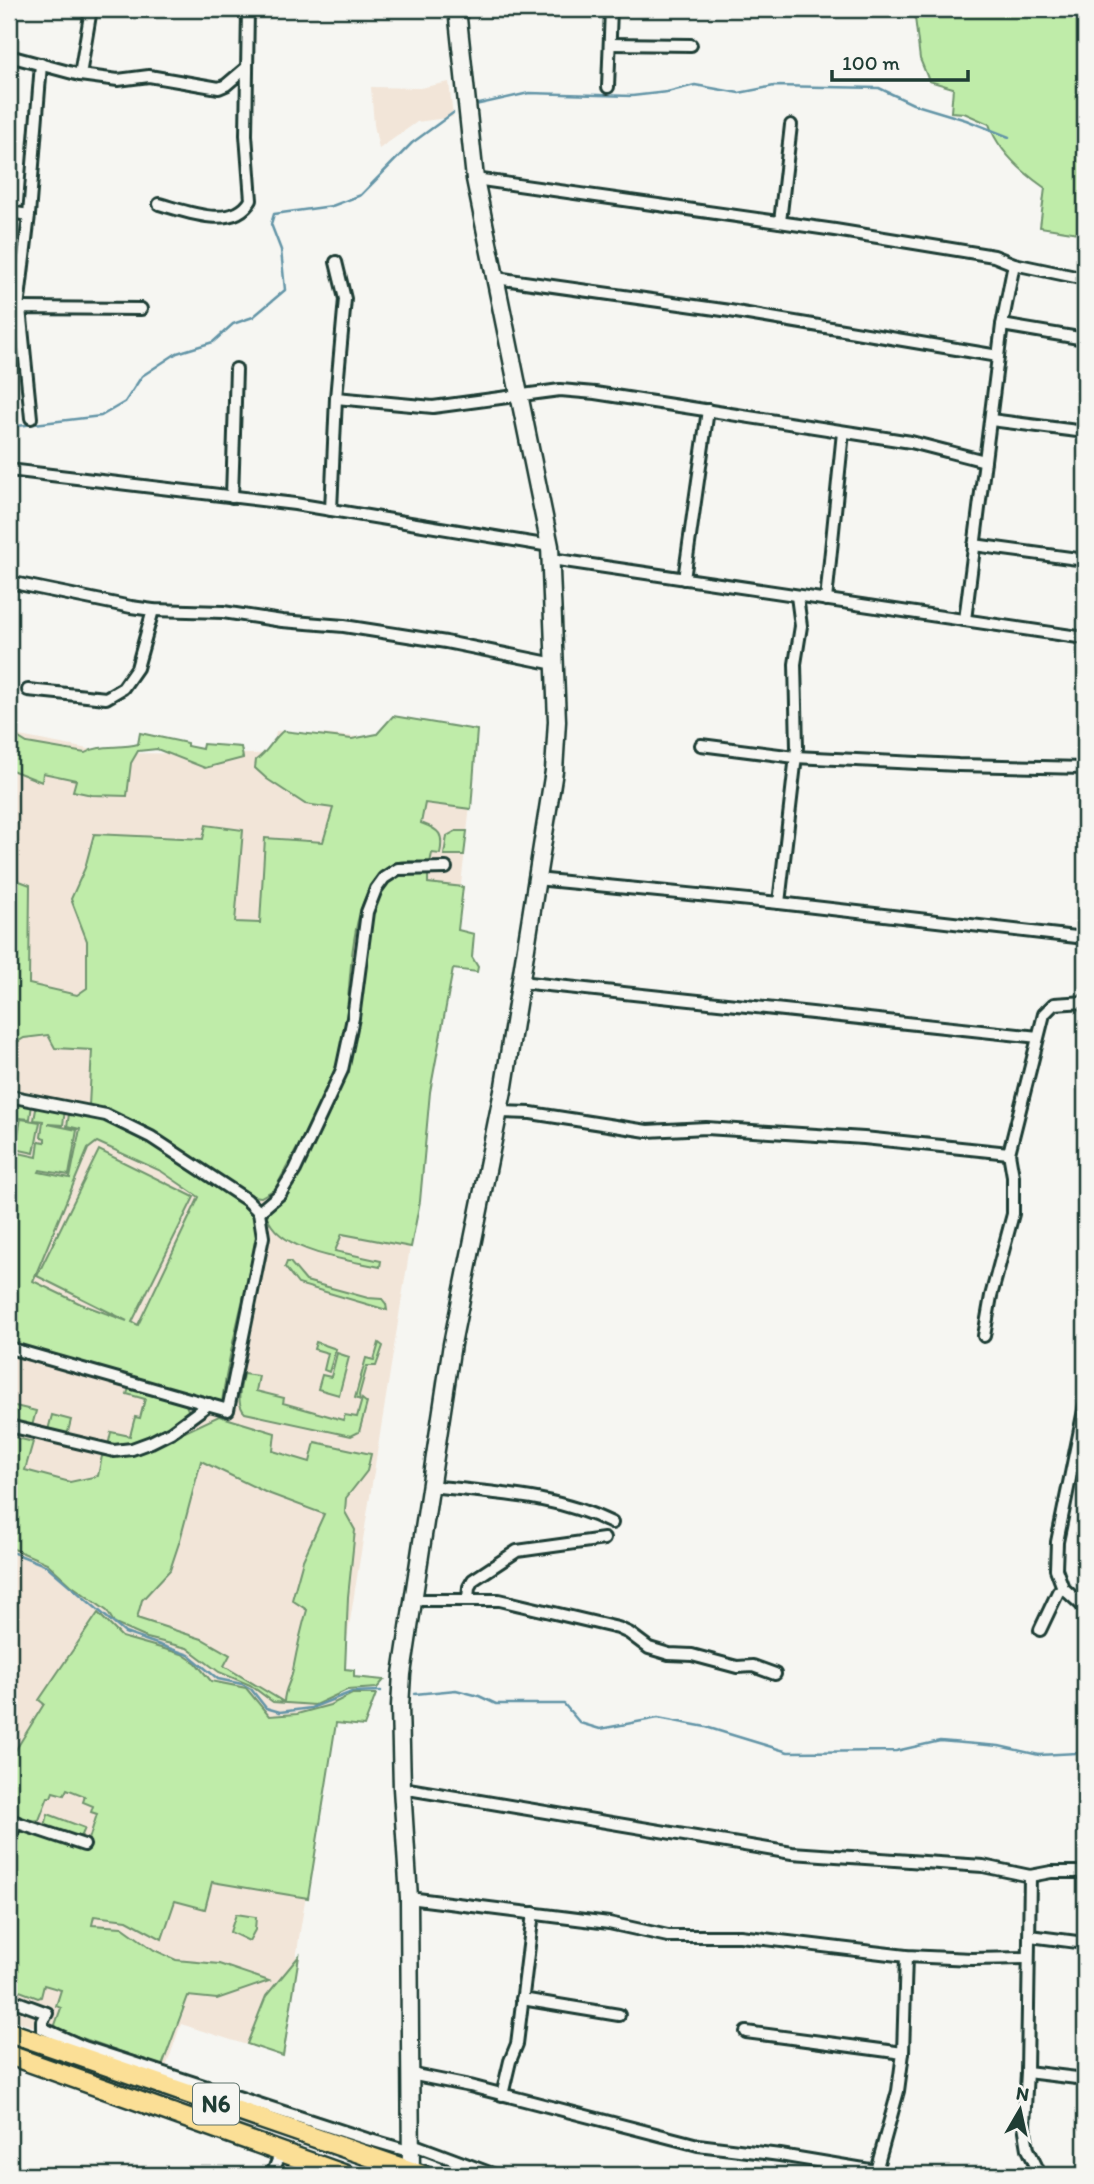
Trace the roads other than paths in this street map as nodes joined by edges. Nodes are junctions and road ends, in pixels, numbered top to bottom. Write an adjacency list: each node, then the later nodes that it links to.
1 (91, 9): 10 (street)
2 (248, 9): 9 (street)
3 (457, 9): 13 (street)
4 (611, 9): 5 (street)
5 (610, 44): 6 (street); 11 (street)
6 (691, 45)
7 (9, 55): 8 (street)
8 (41, 64): 10 (street); 16 (street)
9 (246, 68): 10 (street); 14 (street)
10 (80, 75)
11 (608, 87)
12 (791, 125): 17 (street)
13 (475, 179): 17 (street); 20 (street)
14 (159, 204)
15 (9, 212): 16 (street)
16 (29, 215): 22 (street)
17 (780, 222): 19 (street)
18 (336, 262): 29 (street)
19 (1014, 264): 21 (street); 24 (street)
20 (496, 278): 26 (street); 28 (street)
21 (1085, 279)
22 (16, 309): 23 (street); 31 (street)
23 (141, 309)
24 (1002, 325): 25 (street); 26 (street)
25 (1085, 339)
26 (998, 356): 32 (street)
27 (236, 369): 37 (street)
28 (520, 396): 29 (street); 30 (street); 40 (street)
29 (336, 398): 38 (street)
30 (708, 410): 33 (street); 42 (street)
31 (31, 418)
32 (991, 420): 34 (street); 35 (street)
33 (843, 432): 35 (street); 45 (street)
34 (1085, 432)
35 (985, 461): 39 (street)
36 (9, 470): 37 (street)
37 (232, 496): 38 (street)
38 (331, 510): 40 (street)
39 (974, 545): 41 (street); 47 (street)
40 (550, 553): 42 (street); 49 (street)
41 (1085, 560)
42 (684, 579): 44 (street)
43 (9, 582): 46 (street)
44 (797, 596): 45 (street); 52 (street)
45 (827, 600): 47 (street)
46 (153, 610): 49 (street); 50 (street)
47 (965, 620): 48 (street)
48 (1085, 638)
49 (555, 664): 55 (street)
50 (28, 690)
51 (701, 745): 52 (street)
52 (795, 757): 53 (street); 56 (street)
53 (1085, 768)
54 (446, 868): 64 (street)
55 (536, 879): 56 (street); 58 (street)
56 (779, 902): 57 (street)
57 (1085, 938)
58 (520, 982): 60 (street); 62 (street)
59 (1085, 1002): 60 (street)
60 (1038, 1037): 63 (street)
61 (9, 1096): 64 (street)
62 (499, 1112): 63 (street); 70 (street)
63 (1009, 1153): 65 (street)
64 (258, 1212): 67 (street)
65 (984, 1336)
66 (9, 1348): 67 (street)
67 (209, 1404): 69 (street)
68 (1085, 1405): 73 (street)
69 (9, 1426)
70 (431, 1486): 71 (street); 75 (street)
71 (612, 1523)
72 (604, 1539): 74 (street)
73 (1063, 1588): 76 (street); 77 (street)
74 (468, 1599): 75 (street); 78 (street)
75 (414, 1600): 79 (street)
76 (1085, 1608)
77 (1040, 1630)
78 (775, 1674)
79 (402, 1788): 84 (street); 85 (street)
80 (12, 1821): 81 (street); 82 (street)
81 (9, 1843)
82 (84, 1845)
83 (1085, 1872): 84 (street)
84 (1030, 1876): 87 (street)
85 (409, 1898): 86 (street); 99 (street)
86 (533, 1913): 89 (street); 92 (street)
87 (1030, 1936): 88 (street); 90 (street)
88 (1085, 1943)
89 (906, 1956): 90 (street); 96 (street)
90 (1028, 1958): 98 (street)
91 (9, 1998): 102 (street)
92 (522, 1998): 93 (street); 101 (street)
93 (619, 2015)
94 (9, 2032): 106 (main road, N6)
95 (746, 2032): 96 (street)
96 (904, 2053): 105 (street)
97 (9, 2055): 103 (main road, N6)
98 (1027, 2072): 100 (street); 104 (street)
99 (410, 2074): 101 (street); 102 (street)
100 (1085, 2079)
101 (502, 2095): 105 (street)
102 (412, 2148): 106 (street); 109 (street)
103 (281, 2152): 107 (street); 108 (main road, N6)
104 (1037, 2168)
105 (880, 2173)
106 (415, 2174)
107 (272, 2175)
108 (346, 2175)
109 (495, 2175)

